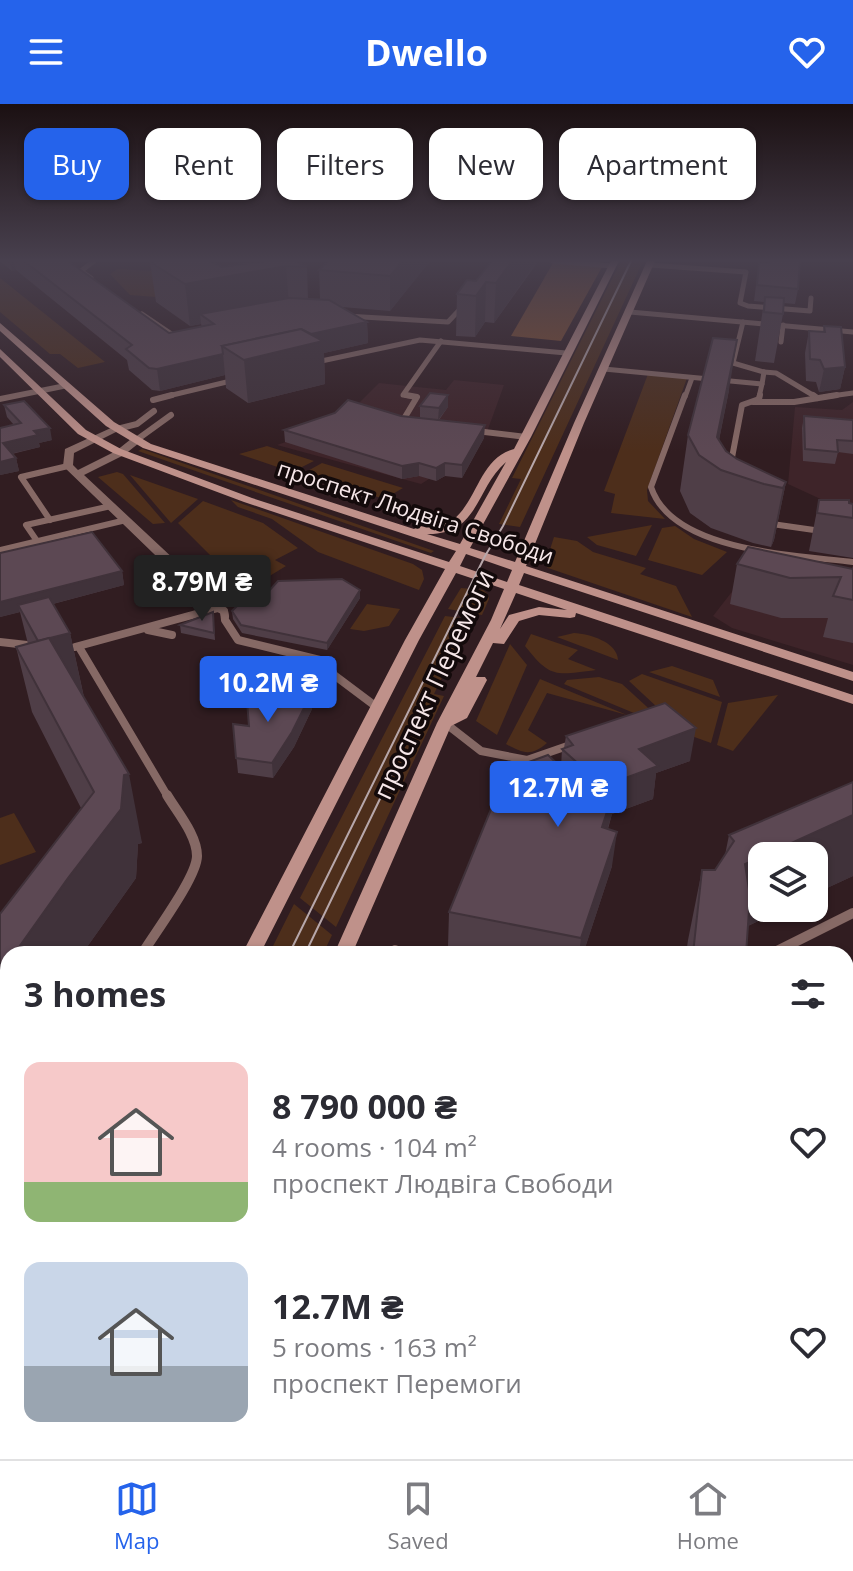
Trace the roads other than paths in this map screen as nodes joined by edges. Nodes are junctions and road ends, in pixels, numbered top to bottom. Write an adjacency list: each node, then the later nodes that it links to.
1 (157, 324): 11 (lane)
2 (426, 324): 9 (lane)
3 (582, 324): 17 (main road, проспект Перемоги)
4 (624, 324): 19 (main road, проспект Перемоги)
5 (747, 324): 20 (lane)
6 (774, 324): 7 (lane)
7 (783, 325): 10 (lane); 15 (lane)
8 (0, 326): 24 (main road, проспект Людвіга Свободи)
9 (423, 329)
10 (831, 330): 12 (lane); 13 (lane)
11 (188, 332)
12 (853, 332)
13 (828, 339)
14 (441, 341): 17 (lane); 18 (lane); 33 (lane)
15 (781, 342)
16 (0, 352): 25 (main road, проспект Людвіга Свободи)
17 (566, 353): 38 (main road, проспект Перемоги)
18 (310, 363)
19 (604, 369): 21 (lane); 54 (main road, проспект Перемоги)
20 (764, 372): 23 (lane); 27 (lane)
21 (692, 378): 23 (lane); 47 (lane)
22 (238, 379): 29 (lane)
23 (762, 384): 30 (lane)
24 (65, 386): 25 (street); 34 (main road, проспект Людвіга Свободи)
25 (40, 391): 28 (street); 36 (main road, проспект Людвіга Свободи)
26 (853, 393): 27 (lane)
27 (817, 398): 30 (lane)
28 (0, 399)
29 (153, 400)
30 (751, 402): 41 (lane)
31 (154, 411): 34 (lane)
32 (171, 415): 37 (lane)
33 (417, 424)
34 (117, 429): 36 (street); 37 (main road, проспект Людвіга Свободи)
35 (461, 429): 38 (lane)
36 (94, 440): 39 (main road, проспект Людвіга Свободи); 40 (street)
37 (135, 441): 39 (street); 48 (main road, проспект Людвіга Свободи)
38 (523, 441): 48 (main road); 52 (main road, проспект Перемоги)
39 (120, 453): 40 (street); 55 (main road, проспект Людвіга Свободи)
40 (72, 470): 42 (street); 43 (lane)
41 (728, 482)
42 (111, 506): 43 (lane); 44 (street)
43 (50, 520): 50 (lane)
44 (126, 520): 50 (lane); 57 (street)
45 (704, 522): 47 (lane)
46 (760, 522): 49 (lane)
47 (687, 526): 53 (lane)
48 (396, 528): 52 (main road, проспект Людвіга Свободи)
49 (824, 531)
50 (37, 541): 51 (lane)
51 (0, 550)
52 (465, 550): 54 (main road, проспект Людвіга Свободи); 55 (main road, проспект Перемоги)
53 (853, 562)
54 (521, 567): 56 (main road, проспект Перемоги); 65 (main road, проспект Людвіга Свободи)
55 (455, 568): 56 (main road, проспект Людвіга Свободи); 67 (main road, проспект Перемоги)
56 (512, 587): 58 (main road, проспект Людвіга Свободи); 68 (main road, проспект Перемоги)
57 (218, 608): 59 (lane); 67 (lane)
58 (632, 628): 66 (main road, проспект Людвіга Свободи); 68 (main road)
59 (143, 629): 60 (lane); 64 (lane)
60 (172, 635)
61 (0, 642): 62 (lane)
62 (51, 647)
63 (65, 647): 64 (lane)
64 (79, 647): 73 (lane)
65 (853, 677)
66 (853, 700)
67 (378, 708): 74 (main road, проспект Перемоги)
68 (445, 723): 70 (lane); 75 (main road, проспект Перемоги)
69 (580, 742): 70 (lane)
70 (527, 760): 71 (lane)
71 (548, 780)
72 (853, 913): 76 (lane)
73 (147, 946)
74 (255, 946)
75 (347, 946)
76 (787, 946)

